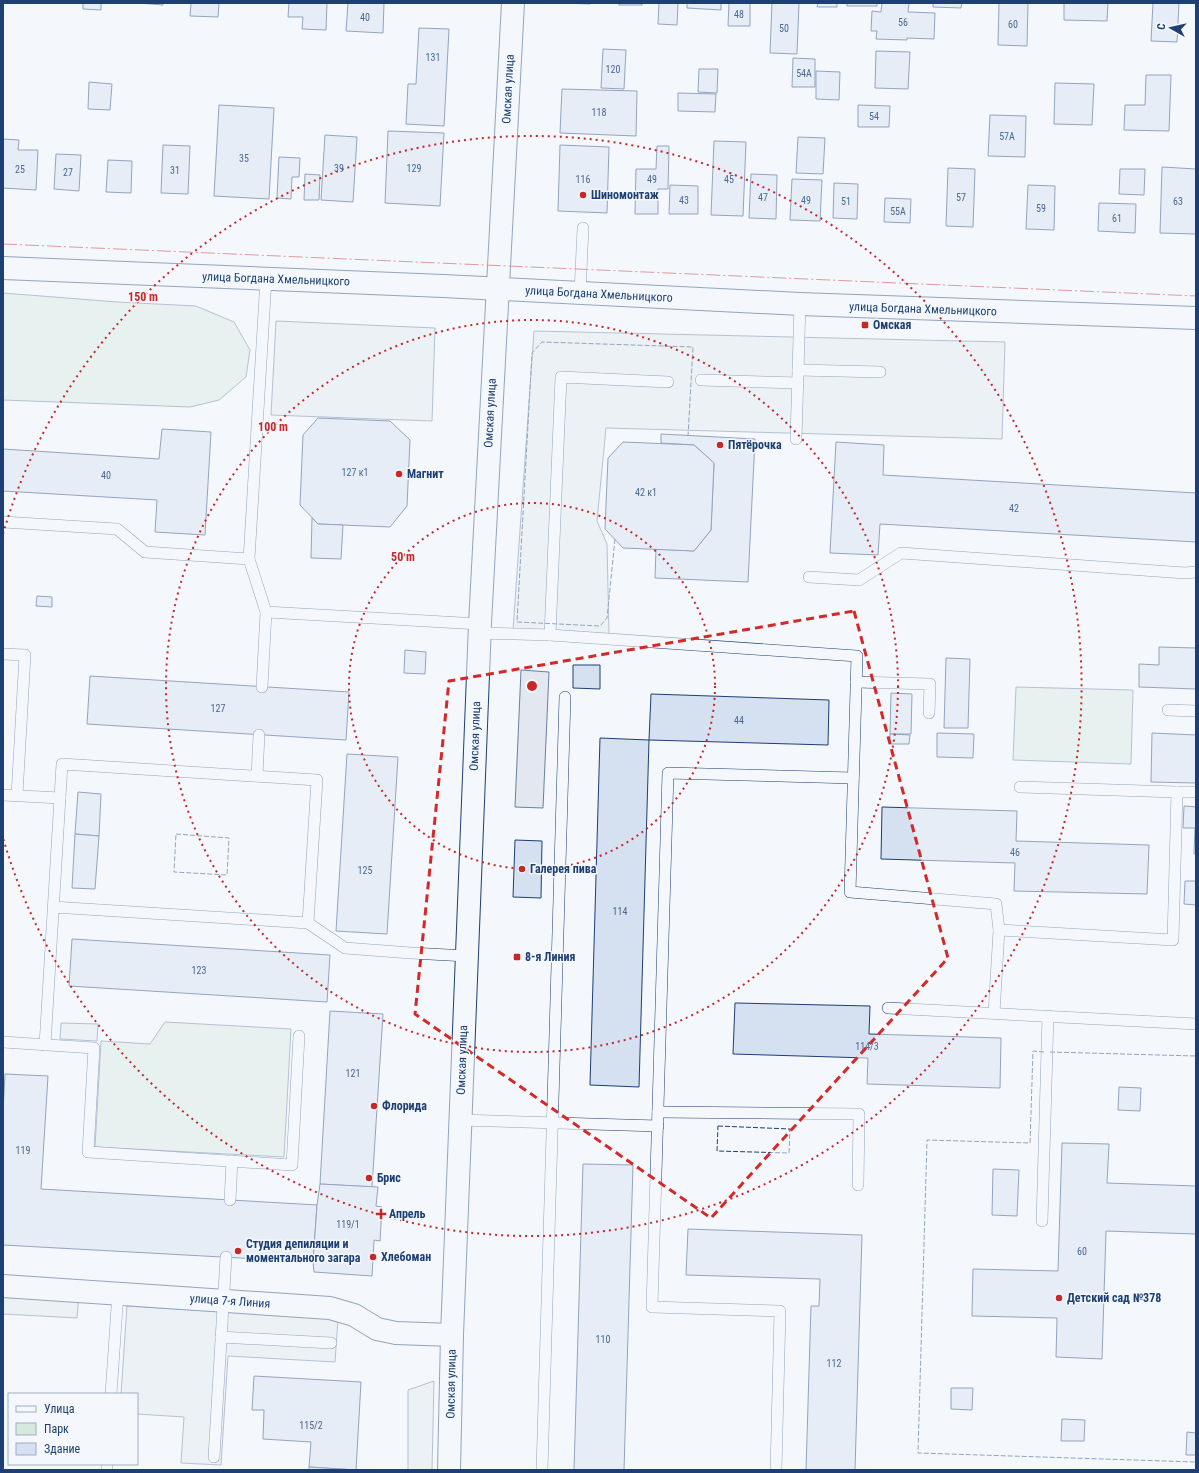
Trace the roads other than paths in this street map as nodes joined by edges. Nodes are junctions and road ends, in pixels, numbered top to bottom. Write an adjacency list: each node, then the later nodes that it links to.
1 (513, 3): 5 (main road, Омская улица)
2 (583, 228): 6 (lane)
3 (3, 268): 4 (main road, улица Богдана Хмельницкого)
4 (266, 279): 5 (main road, улица Богдана Хмельницкого); 16 (lane)
5 (498, 288): 6 (main road, улица Богдана Хмельницкого); 20 (main road, Омская улица)
6 (580, 293): 7 (main road, улица Богдана Хмельницкого)
7 (800, 304): 8 (main road, улица Богдана Хмельницкого); 9 (lane)
8 (1196, 318)
9 (798, 370): 10 (lane); 13 (lane)
10 (880, 372)
11 (701, 380): 13 (lane)
12 (668, 382): 21 (lane)
13 (798, 383): 14 (lane)
14 (796, 439)
15 (3, 522): 16 (lane)
16 (249, 559): 19 (lane)
17 (1196, 572): 18 (lane)
18 (809, 577)
19 (266, 612): 20 (lane); 24 (lane)
20 (480, 629): 21 (lane); 41 (main road, Омская улица)
21 (550, 635): 23 (lane)
22 (3, 654): 36 (lane)
23 (856, 682): 28 (lane); 31 (lane)
24 (262, 687)
25 (566, 697): 51 (lane)
26 (1168, 710): 27 (lane)
27 (1196, 711)
28 (929, 713)
29 (259, 735): 30 (lane)
30 (257, 776): 37 (lane); 39 (lane)
31 (853, 778): 40 (lane); 49 (lane)
32 (1020, 787): 33 (lane)
33 (1177, 792): 34 (lane); 40 (lane)
34 (1196, 792)
35 (3, 795): 36 (lane)
36 (17, 796): 37 (lane)
37 (60, 798): 38 (lane)
38 (53, 907): 39 (lane); 48 (lane)
39 (308, 923): 41 (lane)
40 (1000, 930): 43 (lane)
41 (467, 956): 50 (main road, Омская улица)
42 (888, 1008): 43 (lane)
43 (994, 1013): 44 (lane)
44 (1048, 1016): 45 (lane); 56 (lane)
45 (1196, 1024)
46 (300, 1036): 53 (lane)
47 (3, 1042): 48 (lane)
48 (45, 1045): 53 (lane)
49 (658, 1112): 52 (lane); 54 (lane)
50 (460, 1120): 51 (lane); 61 (main road, Омская улица)
51 (553, 1123): 52 (lane); 67 (lane)
52 (658, 1126): 68 (lane)
53 (232, 1161): 55 (lane)
54 (858, 1185)
55 (230, 1200)
56 (1042, 1221)
57 (226, 1257): 60 (lane)
58 (3, 1286): 59 (main road, улица 7-я Линия)
59 (118, 1293): 60 (main road, улица 7-я Линия); 64 (lane)
60 (223, 1300): 61 (main road, улица 7-я Линия); 62 (lane)
61 (452, 1335): 66 (main road, Омская улица)
62 (221, 1337): 63 (lane); 65 (lane)
63 (331, 1343)
64 (111, 1393)
65 (214, 1457)
66 (449, 1470)
67 (542, 1470)
68 (776, 1470)

